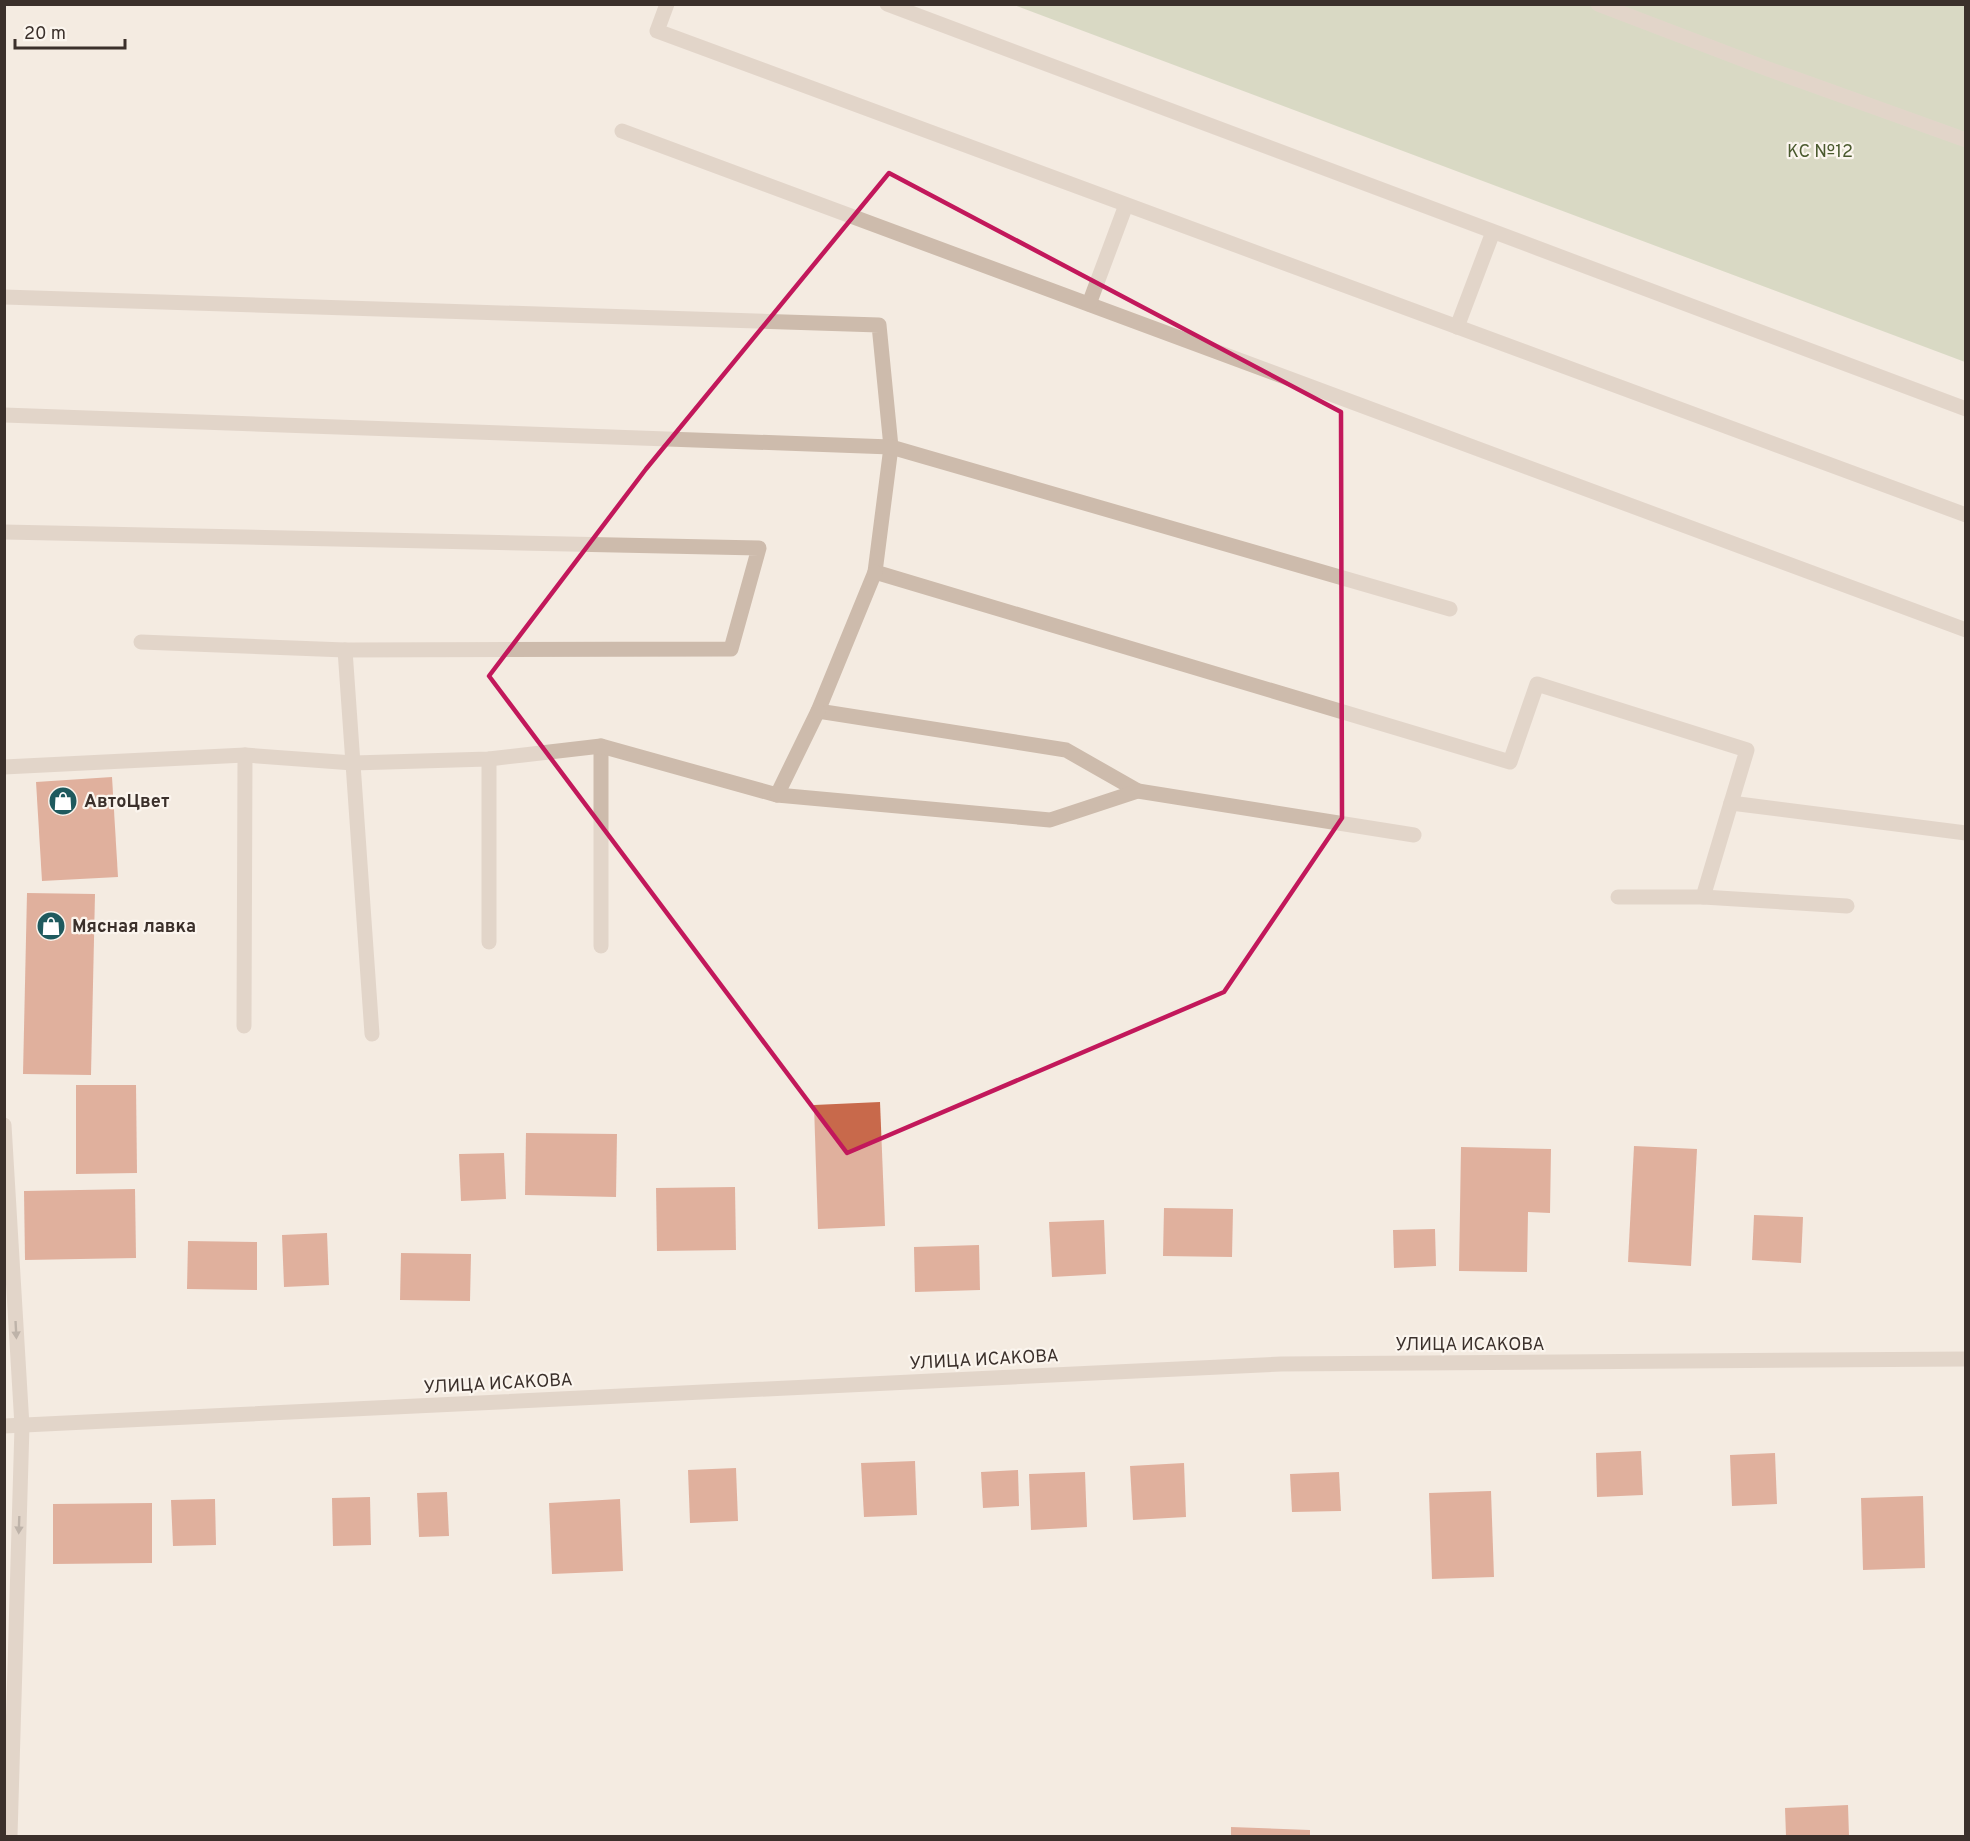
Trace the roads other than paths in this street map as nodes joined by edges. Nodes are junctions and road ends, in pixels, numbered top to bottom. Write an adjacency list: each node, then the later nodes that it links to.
1 (667, 4): 6 (street)
2 (887, 4): 7 (street)
3 (1598, 4): 5 (street)
4 (622, 131): 9 (street)
5 (1965, 140)
6 (1126, 205): 9 (street); 10 (street)
7 (1493, 232): 10 (street); 11 (street)
8 (4, 297): 13 (street)
9 (1089, 304): 18 (street)
10 (1457, 327): 14 (street)
11 (1965, 409)
12 (4, 415): 13 (street)
13 (891, 447): 16 (street); 17 (street)
14 (1965, 515)
15 (4, 532): 20 (street)
16 (875, 572): 21 (street); 29 (street)
17 (1450, 609)
18 (1965, 630)
19 (141, 642): 20 (street)
20 (345, 650): 25 (street)
21 (818, 711): 27 (street); 28 (street)
22 (601, 746): 24 (street); 28 (street); 36 (street)
23 (244, 755): 25 (street); 26 (street); 37 (street)
24 (489, 759): 25 (street); 35 (street)
25 (353, 763): 38 (street)
26 (4, 767)
27 (1138, 790): 28 (street); 31 (street)
28 (777, 795)
29 (1731, 803): 30 (street); 33 (street)
30 (1965, 833)
31 (1414, 836)
32 (1617, 897): 33 (street)
33 (1703, 897): 34 (street)
34 (1847, 906)
35 (489, 942)
36 (601, 946)
37 (244, 1026)
38 (372, 1034)
39 (4, 1125): 42 (street, one-way to 42)
40 (1965, 1359): 42 (street, УЛИЦА ИСАКОВА)
41 (4, 1426): 42 (street, УЛИЦА ИСАКОВА)
42 (22, 1426): 43 (street, one-way to 43)
43 (10, 1836)

